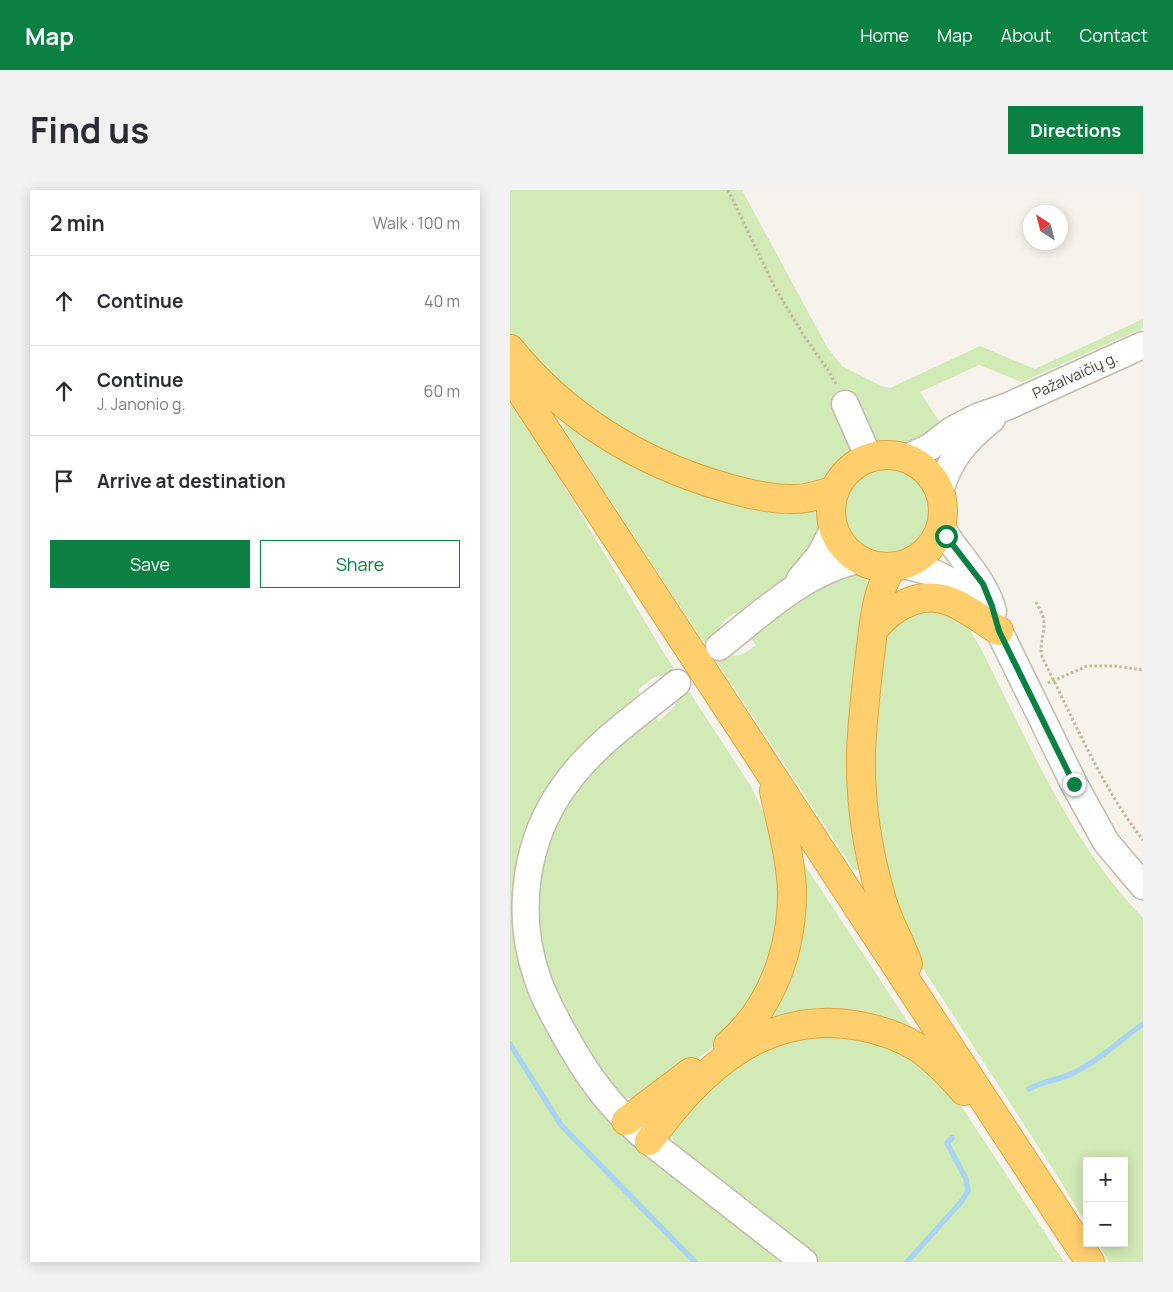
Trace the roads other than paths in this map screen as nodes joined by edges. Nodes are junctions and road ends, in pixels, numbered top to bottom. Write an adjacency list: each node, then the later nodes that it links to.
1 (1143, 345): 5 (street, Pažalvaičių g.)
2 (510, 349): 8 (highway)
3 (510, 375): 19 (highway)
4 (845, 404): 6 (street)
5 (1006, 407): 7 (street, Pažalvaičių g.); 9 (street, Pažalvaičių g.)
6 (869, 458): 7 (highway); 8 (highway)
7 (906, 458): 9 (highway)
8 (835, 490): 11 (highway)
9 (940, 491): 10 (highway)
10 (941, 527): 13 (highway); 16 (street)
11 (834, 528): 12 (highway); 14 (street)
12 (859, 560): 13 (highway); 14 (street)
13 (898, 566): 15 (highway); 16 (street)
14 (788, 593): 17 (street)
15 (873, 630): 16 (highway); 21 (highway)
16 (999, 631): 20 (street)
17 (719, 647)
18 (677, 683): 22 (street)
19 (772, 777): 21 (highway); 22 (highway)
20 (1143, 886)
21 (923, 1008): 24 (highway)
22 (626, 1121): 23 (street)
23 (649, 1141): 24 (highway); 25 (street)
24 (1010, 1141): 26 (highway)
25 (804, 1262)
26 (1090, 1262)

